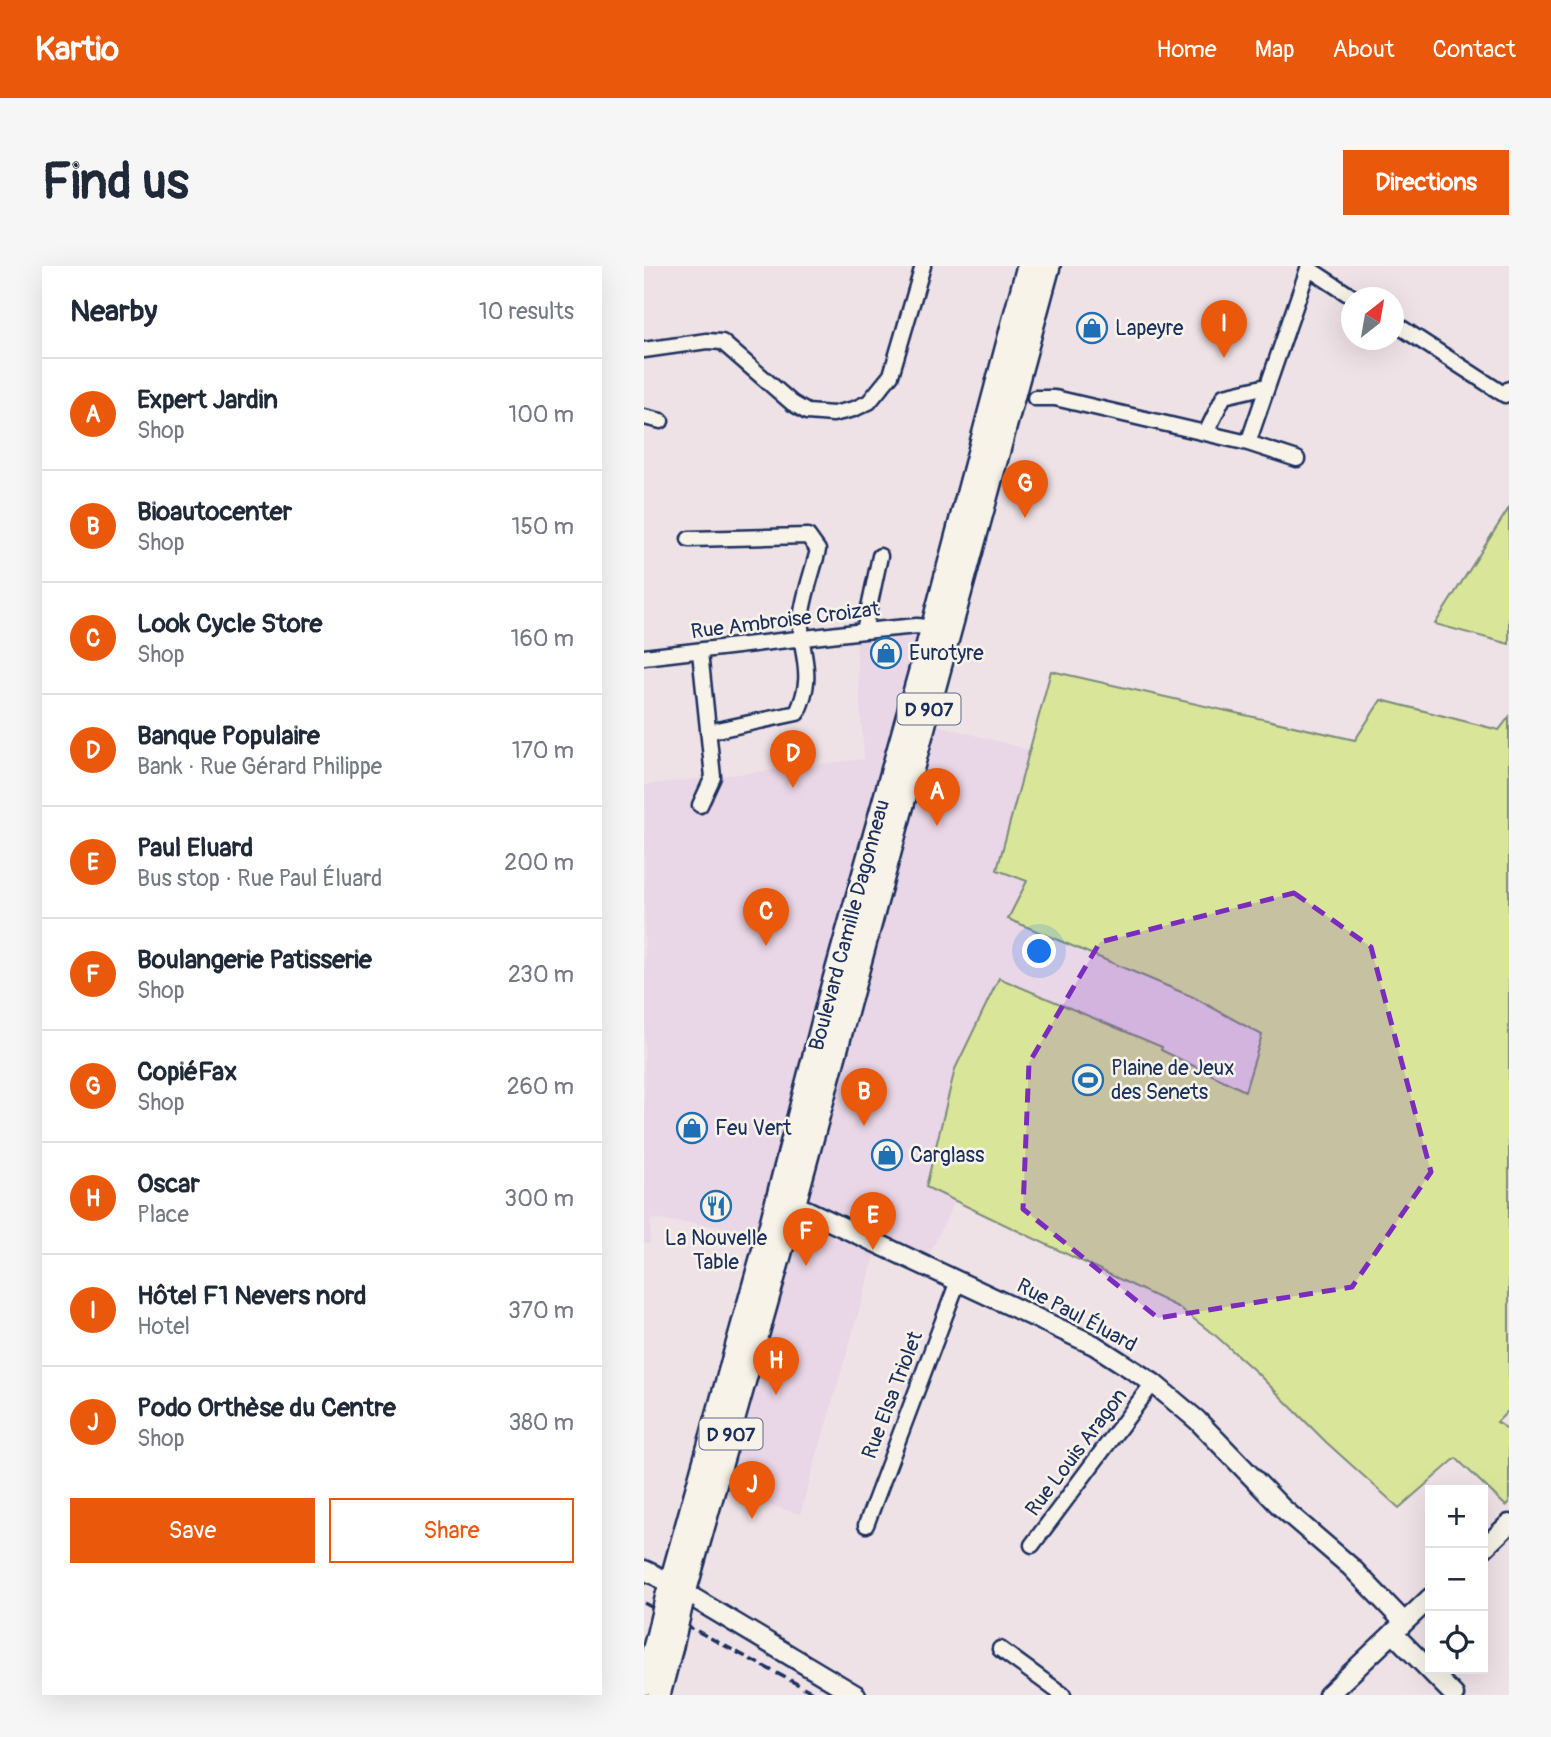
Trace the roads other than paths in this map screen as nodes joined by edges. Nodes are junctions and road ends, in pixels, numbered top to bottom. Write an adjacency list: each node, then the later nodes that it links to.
1 (923, 266): 7 (street)
2 (1028, 266): 18 (main road, Boulevard Camille Dagonneau / D 907)
3 (1049, 266): 25 (main road, Boulevard Camille Dagonneau / D 907)
4 (1309, 267): 5 (street); 8 (street)
5 (1341, 289)
6 (1404, 329): 9 (street)
7 (644, 350)
8 (1267, 386): 13 (street); 14 (street)
9 (1509, 389)
10 (1035, 398): 13 (street)
11 (644, 417): 12 (street)
12 (661, 421)
13 (1206, 433): 14 (street)
14 (1248, 443): 15 (street)
15 (1297, 458)
16 (689, 539): 20 (street)
17 (880, 556): 19 (street)
18 (932, 628): 19 (street, Rue Ambroise Croizat); 25 (main road, Boulevard Camille Dagonneau / D 907)
19 (864, 631): 20 (street, Rue Ambroise Croizat)
20 (803, 639): 21 (street, Rue Ambroise Croizat); 23 (street)
21 (700, 652): 22 (street, Rue Ambroise Croizat); 23 (street)
22 (644, 657)
23 (708, 732): 24 (street)
24 (700, 805)
25 (785, 1203): 26 (street, Rue Paul Éluard); 33 (main road, Boulevard Camille Dagonneau / D 907)
26 (958, 1281): 27 (street, Rue Paul Éluard); 29 (street, Rue Elsa Triolet)
27 (1153, 1383): 30 (street, Rue Louis Aragon); 35 (street, Rue Paul Éluard)
28 (1509, 1524): 31 (street)
29 (866, 1525)
30 (1032, 1545)
31 (1484, 1548)
32 (644, 1570): 33 (street)
33 (676, 1594): 37 (main road, D 907, bridge); 38 (street)
34 (1425, 1603): 35 (street)
35 (1399, 1627): 40 (street); 41 (street, Rue Paul Éluard)
36 (1000, 1649): 39 (street)
37 (655, 1687)
38 (856, 1695)
39 (1063, 1695)
40 (1328, 1695)
41 (1454, 1695)

